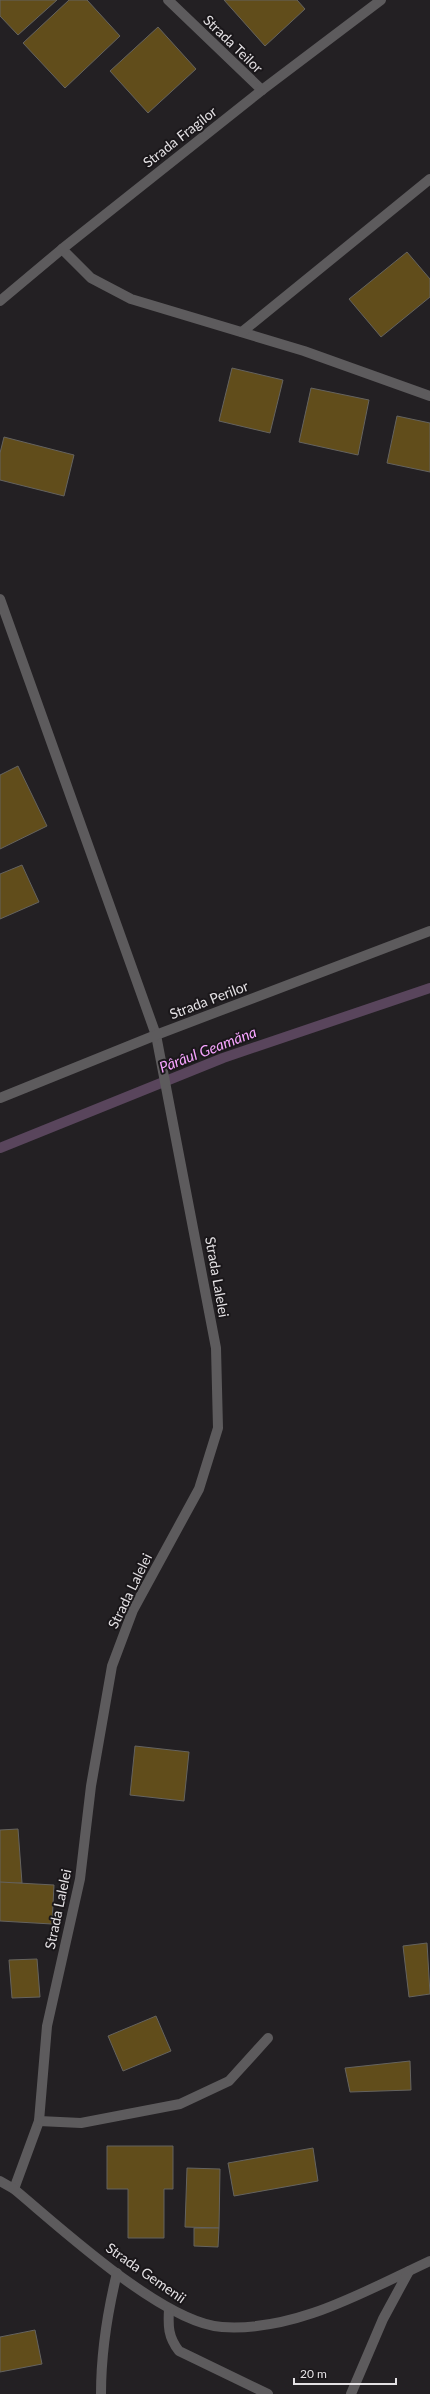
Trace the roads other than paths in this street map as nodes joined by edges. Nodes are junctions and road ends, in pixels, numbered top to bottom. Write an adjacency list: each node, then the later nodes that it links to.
1 (168, 0): 3 (street, Strada Teilor)
2 (381, 0): 3 (street, Strada Fragilor)
3 (262, 90): 5 (street, Strada Fragilor)
4 (430, 179): 7 (street)
5 (62, 249): 6 (street, Strada Fragilor); 7 (street)
6 (0, 301)
7 (242, 332): 8 (street)
8 (430, 396)
9 (0, 599): 11 (street, Strada Lalelei)
10 (430, 931): 11 (street, Strada Perilor)
11 (156, 1035): 12 (street, Strada Perilor); 14 (street, Strada Lalelei)
12 (0, 1098)
13 (268, 2038): 14 (street)
14 (39, 2121): 16 (street, Strada Lalelei)
15 (0, 2181): 16 (street, Strada Gemenii)
16 (14, 2190): 19 (street, Strada Gemenii)
17 (430, 2261): 18 (street, Strada Gemenii)
18 (409, 2271): 20 (street, Strada Gemenii); 23 (street)
19 (117, 2274): 20 (street, Strada Gemenii); 21 (street)
20 (169, 2309): 22 (street)
21 (101, 2394)
22 (268, 2394)
23 (351, 2394)

